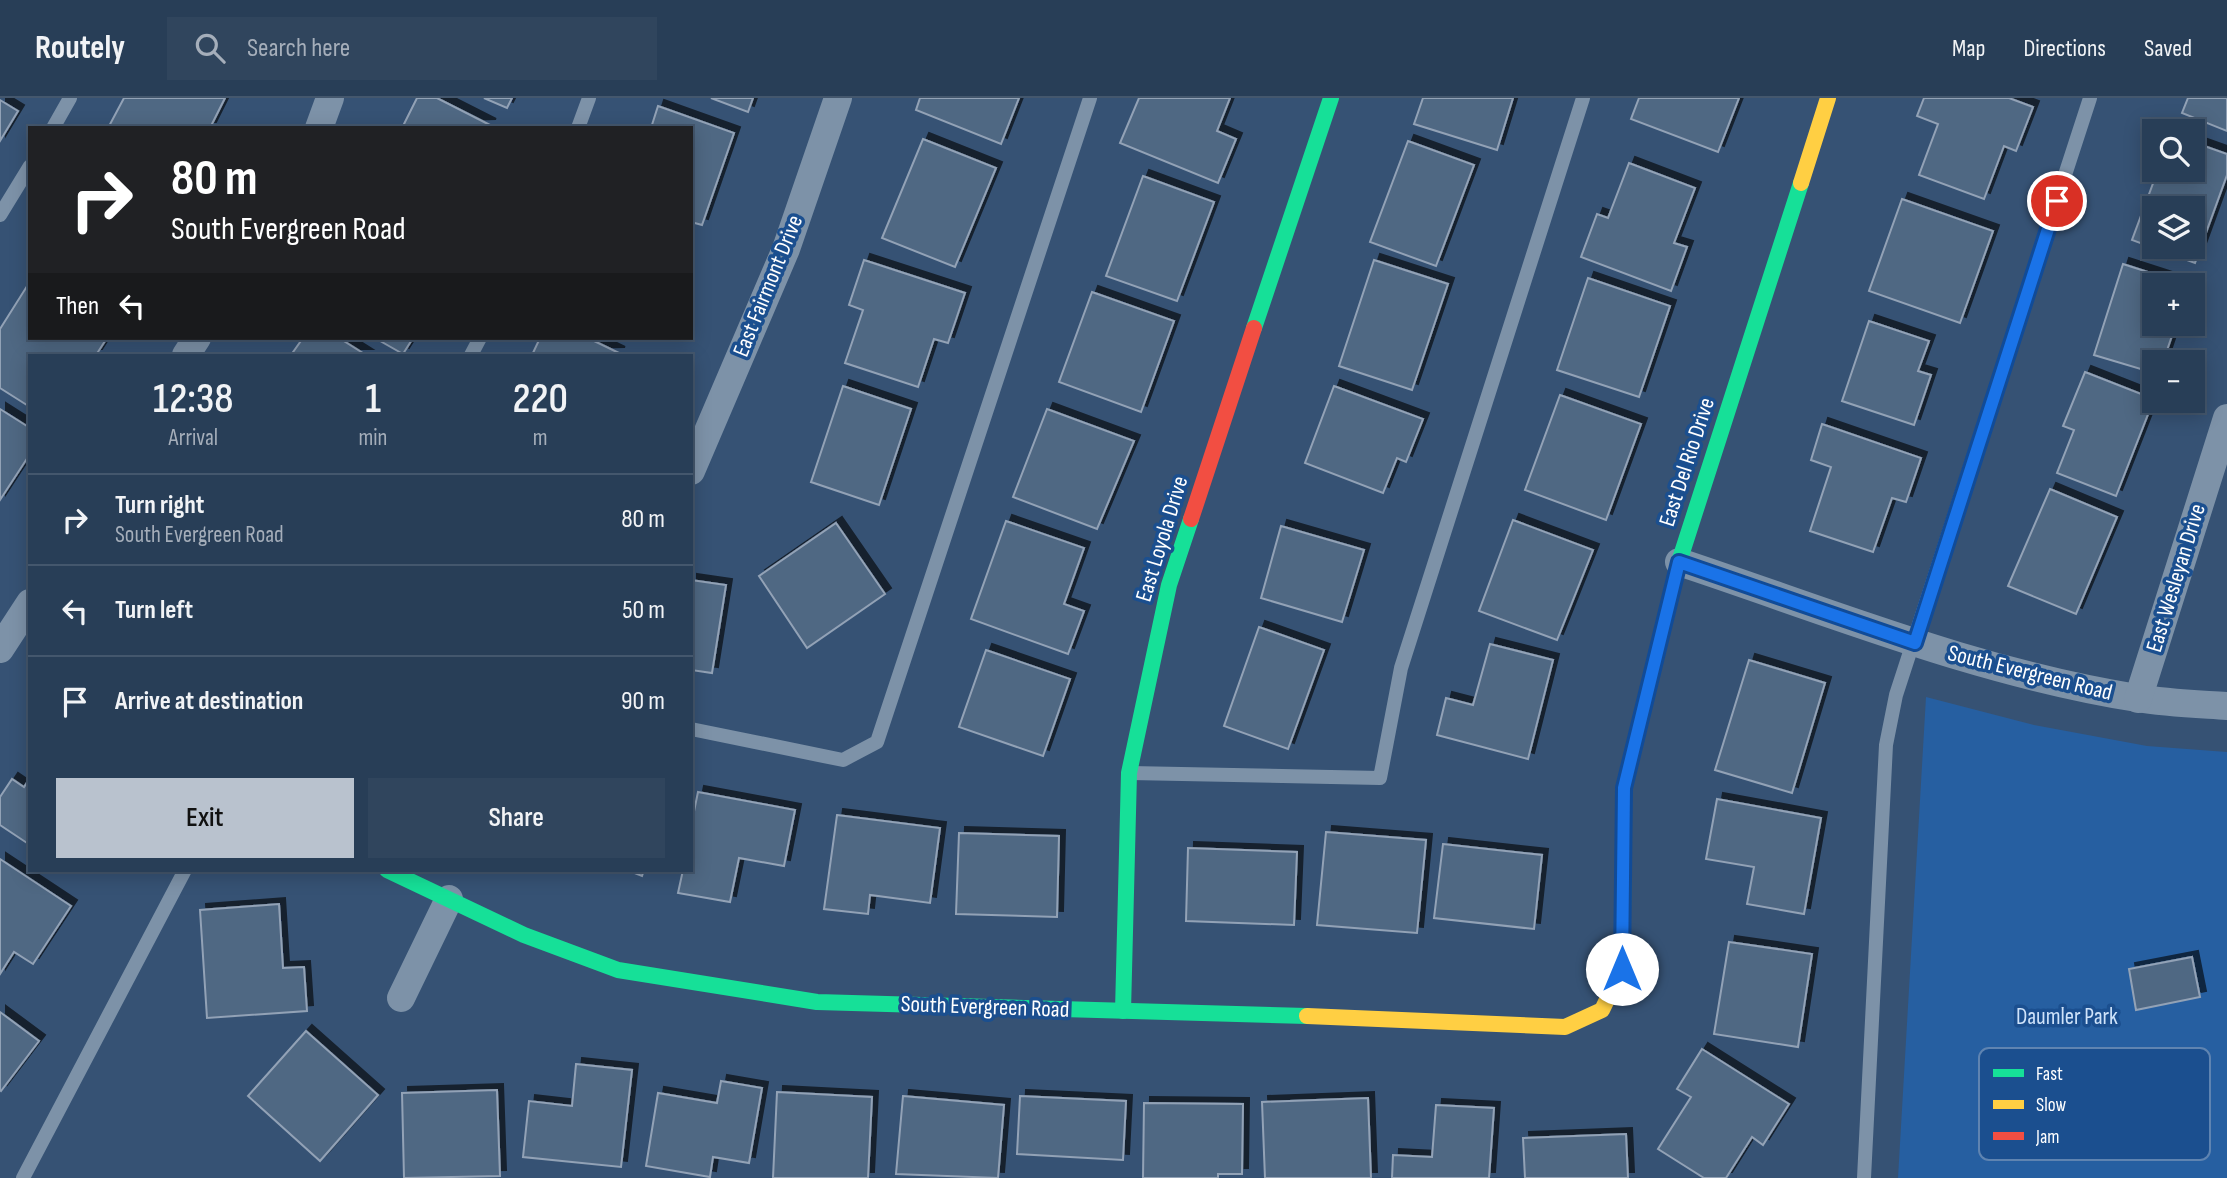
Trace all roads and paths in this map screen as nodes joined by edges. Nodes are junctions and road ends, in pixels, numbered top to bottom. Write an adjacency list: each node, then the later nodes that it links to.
1 (70, 98): 10 (lane)
2 (330, 98): 11 (street)
3 (589, 98): 12 (lane)
4 (838, 98): 16 (street, East Fairmont Drive)
5 (1090, 98): 23 (lane)
6 (1331, 98): 24 (street, East Loyola Drive)
7 (1583, 98): 24 (lane)
8 (1828, 98): 17 (street, East Del Rio Drive)
9 (2090, 98): 20 (lane)
10 (54, 126)
11 (320, 126)
12 (579, 126)
13 (28, 169): 14 (lane)
14 (0, 215)
15 (2227, 418): 21 (street, East Wesleyan Drive)
16 (693, 466)
17 (1679, 562): 20 (street, South Evergreen Road); 29 (street, East Del Rio Drive)
18 (28, 606): 19 (street)
19 (10, 638)
20 (1915, 643): 21 (street, South Evergreen Road); 32 (lane)
21 (2138, 699): 22 (street, South Evergreen Road)
22 (2227, 706)
23 (693, 729)
24 (1129, 773): 30 (street, East Loyola Drive)
25 (184, 872): 31 (lane)
26 (391, 872): 27 (street, South Evergreen Road)
27 (449, 899): 28 (street); 30 (street, South Evergreen Road)
28 (401, 998)
29 (1602, 1010): 30 (street, South Evergreen Road)
30 (1122, 1011)
31 (23, 1178)
32 (1864, 1178)

